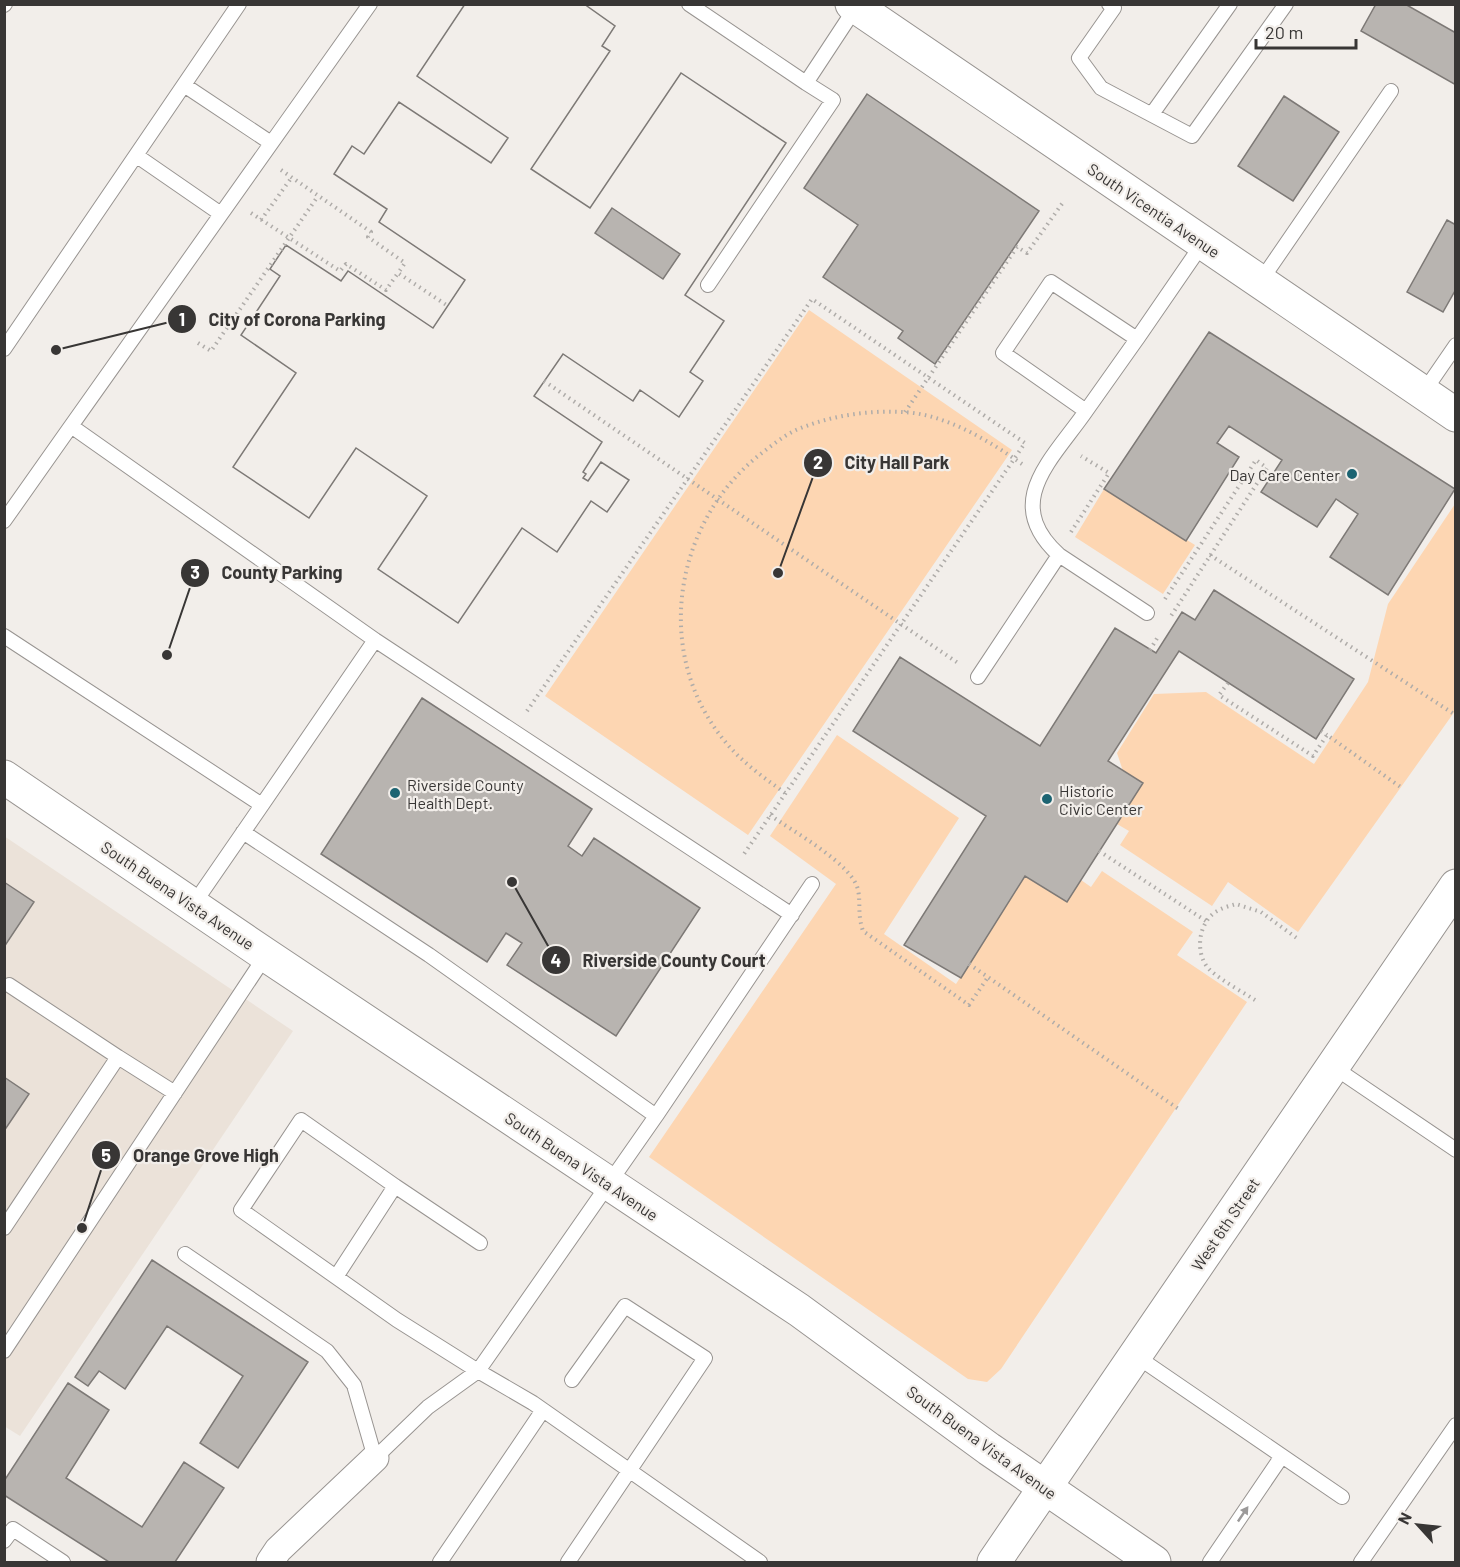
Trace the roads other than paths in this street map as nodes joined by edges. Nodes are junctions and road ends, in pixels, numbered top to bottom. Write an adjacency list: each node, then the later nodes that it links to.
1 (239, 4): 9 (lane)
2 (370, 4): 12 (lane)
3 (689, 4): 8 (lane)
4 (1230, 4): 11 (lane)
5 (1286, 4): 11 (lane)
6 (854, 6): 8 (lane); 15 (street, South Vicentia Avenue)
7 (1113, 6): 11 (lane)
8 (806, 83): 17 (lane)
9 (184, 85): 12 (lane); 13 (lane)
10 (1391, 90): 16 (lane)
11 (1152, 114)
12 (271, 143): 14 (lane)
13 (137, 156): 14 (lane); 20 (lane)
14 (221, 214): 24 (lane)
15 (1203, 243): 16 (street, South Vicentia Avenue); 18 (lane)
16 (1260, 282): 21 (street, South Vicentia Avenue)
17 (708, 285)
18 (1137, 339): 22 (lane); 22 (lane)
19 (1455, 345): 21 (lane)
20 (4, 349)
21 (1423, 393): 23 (street, South Vicentia Avenue)
22 (1086, 411): 26 (lane)
23 (1455, 415)
24 (71, 426): 25 (lane); 29 (lane)
25 (4, 521)
26 (1059, 555): 27 (lane); 30 (lane)
27 (1147, 613)
28 (4, 636): 32 (lane)
29 (375, 640): 32 (lane); 37 (lane)
30 (978, 677)
31 (4, 777): 36 (street, South Buena Vista Avenue)
32 (262, 805): 33 (lane)
33 (243, 832): 36 (lane); 43 (lane)
34 (812, 885): 37 (lane)
35 (1451, 901): 41 (street, West 6th Street)
36 (193, 905): 38 (street, South Buena Vista Avenue)
37 (792, 915): 43 (lane)
38 (266, 955): 42 (lane); 45 (street, South Buena Vista Avenue)
39 (9, 985): 40 (lane)
40 (118, 1057): 42 (lane); 47 (lane)
41 (1332, 1066): 44 (lane); 52 (street, West 6th Street)
42 (175, 1093): 51 (lane)
43 (656, 1116): 45 (lane)
44 (1455, 1150)
45 (609, 1184): 53 (lane); 60 (street, South Buena Vista Avenue)
46 (396, 1186): 48 (lane); 50 (lane); 50 (lane)
47 (4, 1228)
48 (480, 1243)
49 (185, 1254): 58 (lane)
50 (336, 1277): 53 (lane)
51 (4, 1351)
52 (1136, 1356): 57 (lane); 60 (street, West 6th Street)
53 (478, 1371): 55 (lane); 58 (lane)
54 (572, 1380): 59 (lane)
55 (543, 1410): 59 (lane); 65 (lane)
56 (1455, 1425): 71 (lane)
57 (1282, 1456): 61 (lane); 70 (lane, one-way to 57)
58 (375, 1458): 64 (street)
59 (629, 1472): 66 (lane); 67 (lane)
60 (1045, 1488): 68 (street, West 6th Street); 69 (street, South Buena Vista Avenue)
61 (1342, 1497)
62 (4, 1541): 63 (lane)
63 (63, 1563)
64 (270, 1563)
65 (440, 1563)
66 (568, 1563)
67 (760, 1563)
68 (994, 1563)
69 (1154, 1563)
70 (1210, 1563)
71 (1360, 1563)

